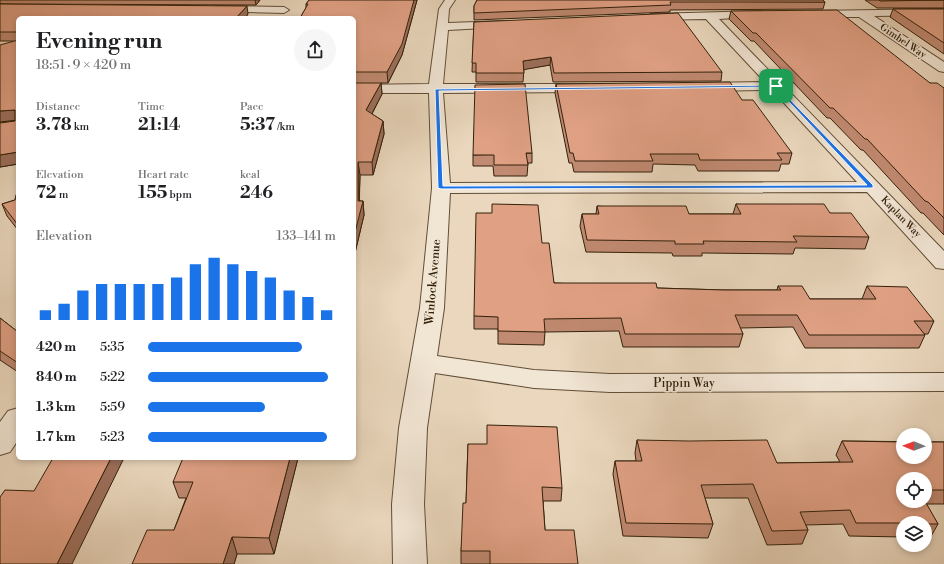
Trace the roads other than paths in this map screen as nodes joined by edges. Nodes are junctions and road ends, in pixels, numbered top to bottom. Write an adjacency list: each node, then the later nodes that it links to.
1 (291, 0): 6 (street)
2 (450, 0): 12 (street, Winlock Avenue)
3 (207, 9): 6 (street)
4 (944, 12): 5 (street)
5 (861, 13): 8 (street); 13 (street, Gimbel Way)
6 (281, 14)
7 (770, 14): 9 (street)
8 (800, 14)
9 (709, 15): 10 (street); 14 (street, Kaplan Way)
10 (643, 18)
11 (512, 24): 12 (street)
12 (442, 26): 18 (street, Winlock Avenue)
13 (944, 68)
14 (776, 86): 15 (street); 19 (street, Kaplan Way)
15 (689, 87)
16 (602, 88): 18 (street)
17 (356, 89): 18 (street)
18 (436, 89): 20 (street, Winlock Avenue)
19 (871, 187): 20 (street); 21 (street, Kaplan Way)
20 (441, 188): 22 (street, Winlock Avenue)
21 (944, 263)
22 (425, 362): 23 (street, Pippin Way); 28 (street, Winlock Avenue)
23 (944, 382)
24 (0, 415): 25 (street)
25 (16, 417)
26 (16, 420): 27 (street)
27 (0, 444)
28 (410, 564)

